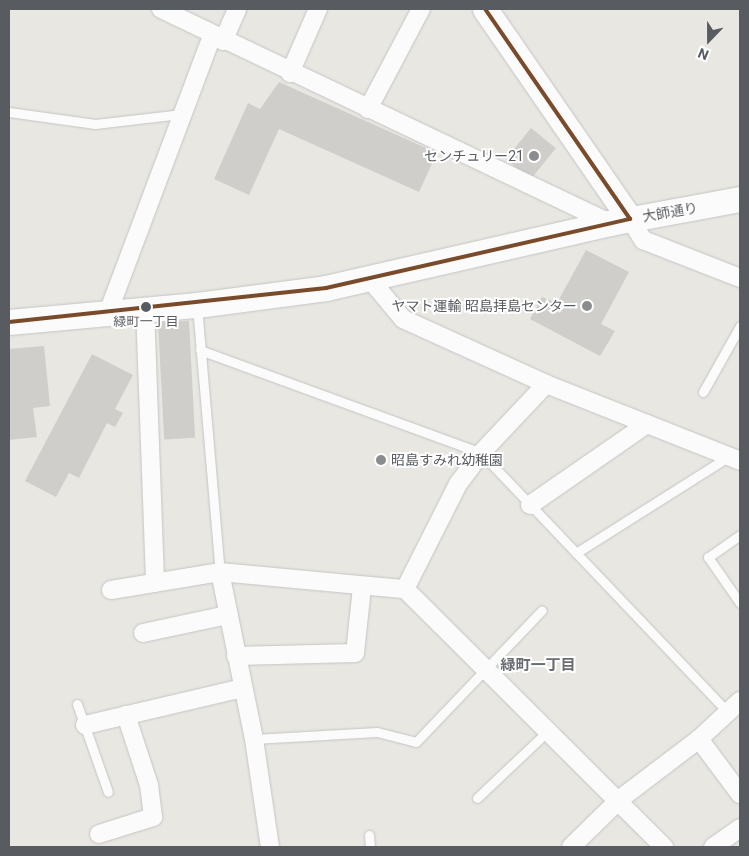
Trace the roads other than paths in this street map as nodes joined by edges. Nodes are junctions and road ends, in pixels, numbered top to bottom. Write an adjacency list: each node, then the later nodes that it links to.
1 (161, 9): 6 (street)
2 (237, 9): 6 (street)
3 (318, 9): 7 (street)
4 (421, 9): 8 (street)
5 (485, 9): 12 (street)
6 (217, 38): 7 (street); 10 (street)
7 (290, 72): 8 (street)
8 (368, 109): 12 (street)
9 (9, 112): 10 (lane)
10 (182, 114): 17 (street)
11 (740, 199): 12 (street, 大師通り)
12 (620, 221): 13 (street, 大師通り); 14 (street)
13 (369, 278): 15 (street, 大師通り); 21 (street)
14 (740, 278)
15 (197, 305): 16 (street, 大師通り); 20 (lane)
16 (145, 308): 17 (street, 大師通り); 30 (street)
17 (109, 310): 18 (street, 大師通り)
18 (9, 322)
19 (740, 326): 22 (lane)
20 (200, 350): 24 (lane); 29 (lane)
21 (546, 384): 23 (street); 24 (street)
22 (703, 392)
23 (647, 424): 25 (street); 26 (street)
24 (481, 453): 26 (lane); 32 (street)
25 (735, 458): 28 (lane)
26 (530, 505): 28 (lane)
27 (740, 535): 34 (lane)
28 (576, 553): 42 (lane)
29 (220, 572): 30 (street); 31 (street); 36 (street)
30 (155, 583): 33 (street)
31 (362, 587): 32 (street); 38 (street)
32 (406, 589): 39 (street)
33 (111, 590)
34 (740, 602)
35 (542, 610): 39 (lane)
36 (228, 615): 37 (street); 38 (street)
37 (144, 633)
38 (236, 656): 40 (street)
39 (487, 668): 45 (street); 46 (lane)
40 (243, 688): 43 (street); 46 (street)
41 (78, 704): 44 (lane)
42 (734, 706): 47 (street)
43 (126, 715): 44 (street); 53 (street)
44 (85, 725): 48 (lane)
45 (549, 730): 50 (lane); 51 (street)
46 (254, 739): 55 (street)
47 (699, 739): 49 (street); 51 (street)
48 (108, 792)
49 (740, 794)
50 (477, 798)
51 (620, 799): 57 (street); 58 (street)
52 (740, 828): 59 (street)
53 (99, 834)
54 (370, 835): 56 (lane)
55 (270, 847)
56 (370, 847)
57 (571, 847)
58 (664, 847)
59 (713, 847)

